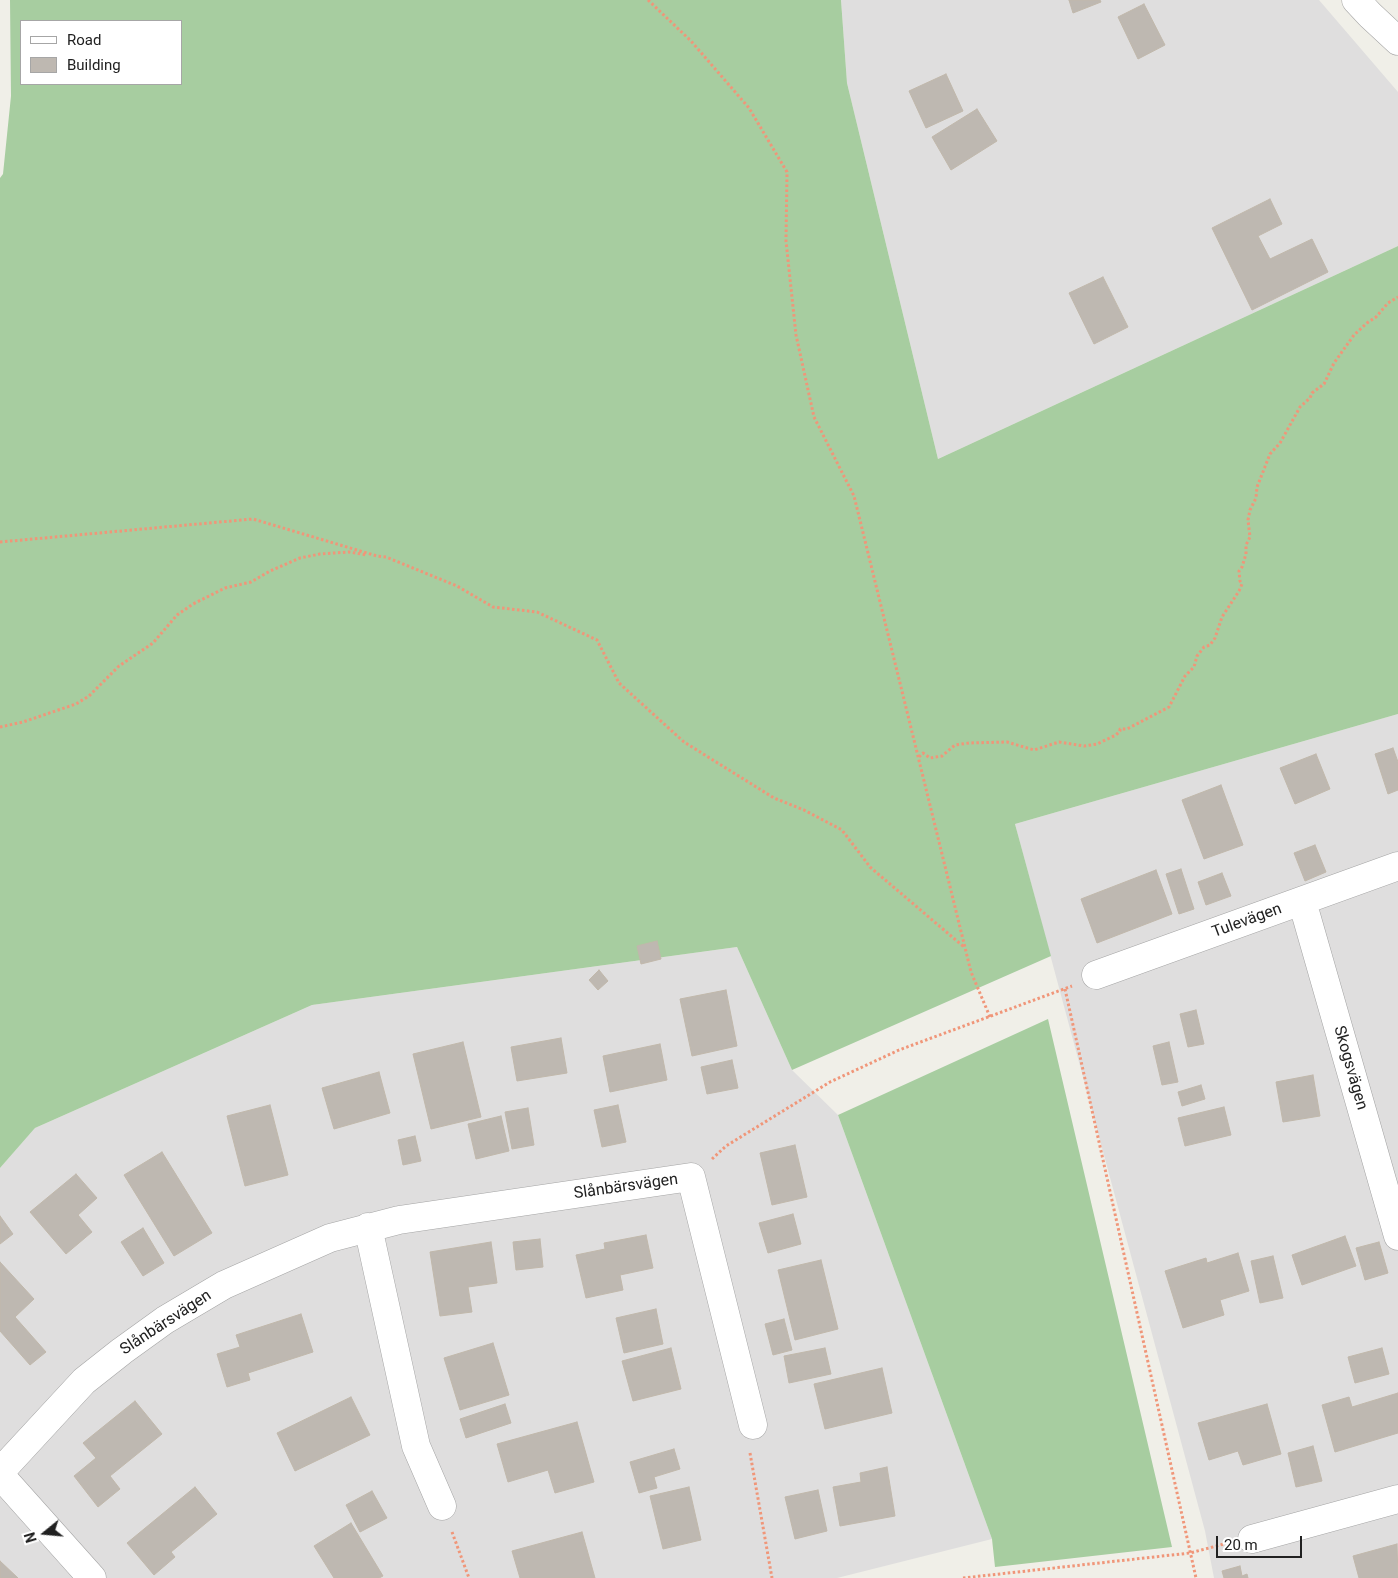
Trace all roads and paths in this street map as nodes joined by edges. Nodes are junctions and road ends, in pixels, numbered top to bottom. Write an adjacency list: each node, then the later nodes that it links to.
1 (648, 0): 8 (path)
2 (1356, 0): 3 (street)
3 (1398, 40)
4 (1398, 297): 8 (path)
5 (0, 542): 6 (path)
6 (378, 556): 7 (path); 11 (path)
7 (0, 727)
8 (918, 758): 11 (path)
9 (1398, 866): 10 (street, Tulevägen)
10 (1302, 901): 12 (street, Tulevägen); 16 (street, Skogsvägen)
11 (964, 947): 13 (path)
12 (1096, 975)
13 (990, 1017): 14 (path); 22 (path)
14 (691, 1178): 15 (street, Slånbärsvägen); 17 (street, Slånbärsvägen)
15 (368, 1227): 18 (street, Slånbärsvägen); 20 (street)
16 (1398, 1236)
17 (753, 1425): 25 (path)
18 (0, 1474): 23 (street, Slånbärsvägen)
19 (1398, 1499): 21 (street)
20 (442, 1506): 24 (path)
21 (1252, 1539): 22 (path)
22 (1190, 1553): 26 (path); 27 (path)
23 (92, 1578)
24 (469, 1578)
25 (772, 1578)
26 (963, 1578)
27 (1196, 1578)

